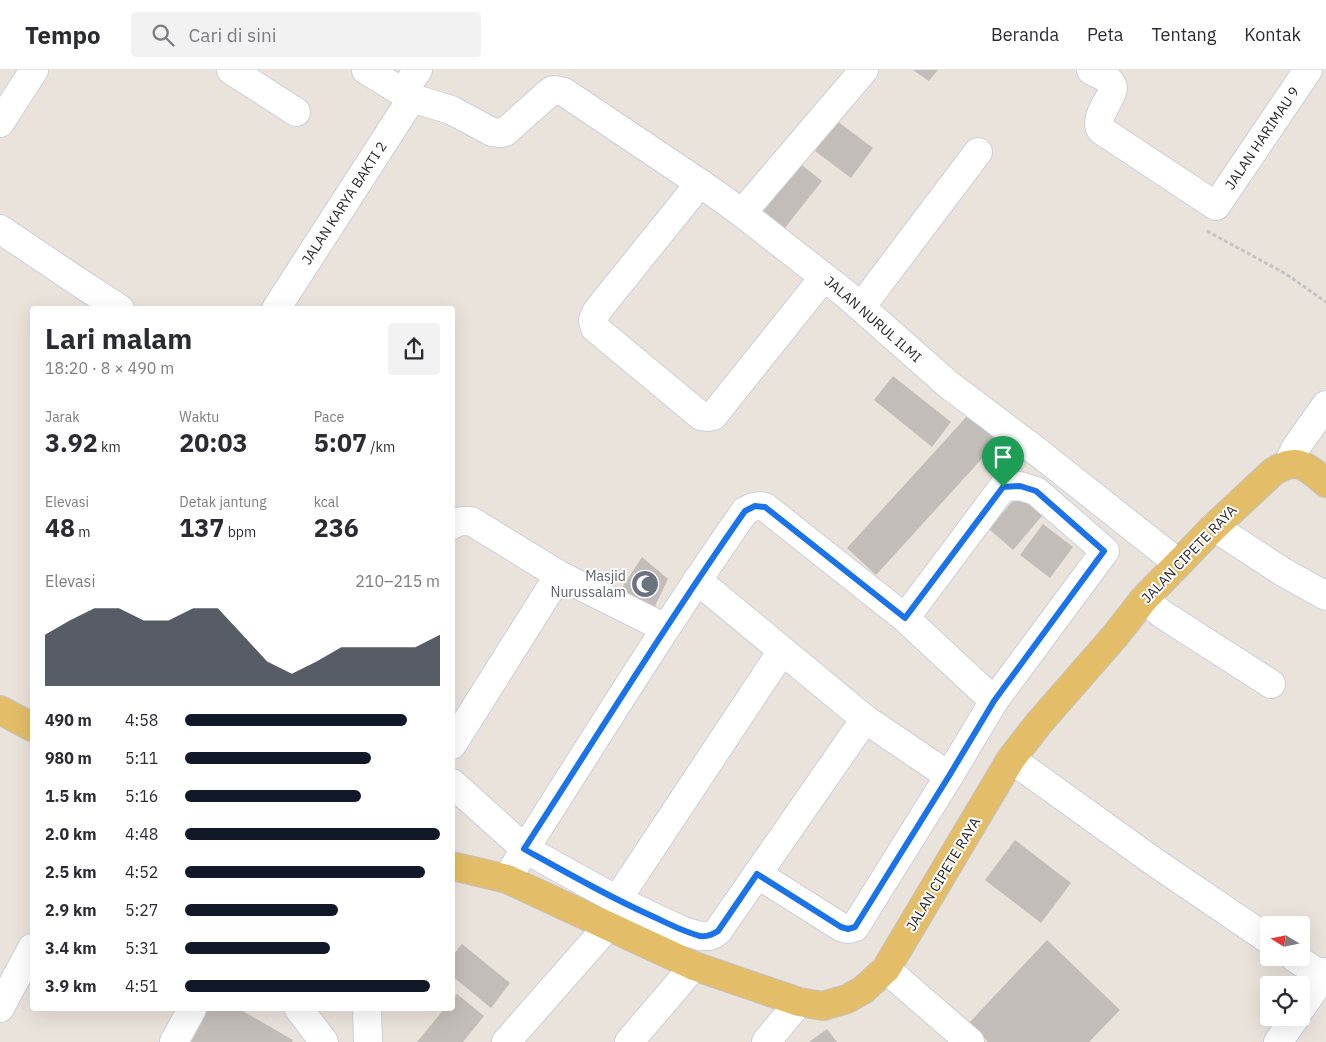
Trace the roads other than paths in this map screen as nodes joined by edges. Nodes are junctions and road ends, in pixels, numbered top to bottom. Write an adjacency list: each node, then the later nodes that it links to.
1 (34, 70): 11 (street)
2 (231, 70): 10 (street)
3 (366, 70): 9 (street)
4 (418, 70): 9 (street, JALAN KARYA BAKTI 2)
5 (864, 70): 14 (street)
6 (1091, 70): 7 (street, JALAN HARIMAU 9)
7 (1308, 70)
8 (559, 80): 9 (street); 13 (street, JALAN NURUL ILMI)
9 (407, 95): 18 (street, JALAN KARYA BAKTI 2)
10 (296, 112)
11 (0, 122)
12 (978, 152): 19 (street)
13 (700, 183): 14 (street, JALAN NURUL ILMI); 16 (street)
14 (742, 213): 16 (street, JALAN NURUL ILMI)
15 (0, 229): 17 (street)
16 (824, 277): 19 (street, JALAN NURUL ILMI)
17 (115, 306)
18 (278, 306)
19 (861, 307): 25 (street, JALAN NURUL ILMI)
20 (1326, 405): 21 (street)
21 (1287, 464): 22 (main road); 24 (main road, JALAN CIPETE RAYA)
22 (1326, 483)
23 (455, 523): 26 (street)
24 (1214, 527): 25 (main road, JALAN CIPETE RAYA); 28 (street)
25 (1178, 563): 29 (main road, JALAN CIPETE RAYA)
26 (560, 574): 31 (street); 38 (street)
27 (697, 580): 30 (street); 31 (street); 32 (street)
28 (1326, 596)
29 (1144, 599): 33 (street); 39 (main road, JALAN CIPETE RAYA)
30 (905, 618): 34 (street); 34 (street)
31 (665, 628): 42 (street)
32 (782, 651): 36 (street); 46 (street)
33 (1271, 684)
34 (994, 701): 40 (street)
35 (0, 710): 37 (main road)
36 (865, 719): 40 (street); 44 (street)
37 (30, 726)
38 (455, 740)
39 (1011, 759): 48 (street); 52 (main road, JALAN CIPETE RAYA)
40 (949, 776): 44 (street)
41 (455, 786): 42 (street)
42 (524, 849): 45 (street); 46 (street)
43 (455, 867): 45 (main road, JALAN CIPETE RAYA)
44 (757, 874): 46 (street)
45 (507, 879): 47 (main road, JALAN CIPETE RAYA)
46 (616, 900)
47 (608, 926): 50 (main road, JALAN CIPETE RAYA); 64 (street)
48 (1260, 934)
49 (30, 952): 56 (street)
50 (694, 966): 55 (main road, JALAN CIPETE RAYA); 65 (street)
51 (1309, 966): 53 (street)
52 (886, 969): 55 (main road, JALAN CIPETE RAYA); 67 (street)
53 (1325, 975): 54 (street)
54 (1310, 996)
55 (800, 1002): 66 (street)
56 (0, 1008)
57 (191, 1011): 61 (street)
58 (301, 1011): 62 (street)
59 (367, 1011): 63 (street)
60 (1289, 1026): 68 (street)
61 (174, 1042)
62 (324, 1042)
63 (368, 1042)
64 (506, 1042)
65 (629, 1042)
66 (766, 1042)
67 (970, 1042)
68 (1278, 1042)

